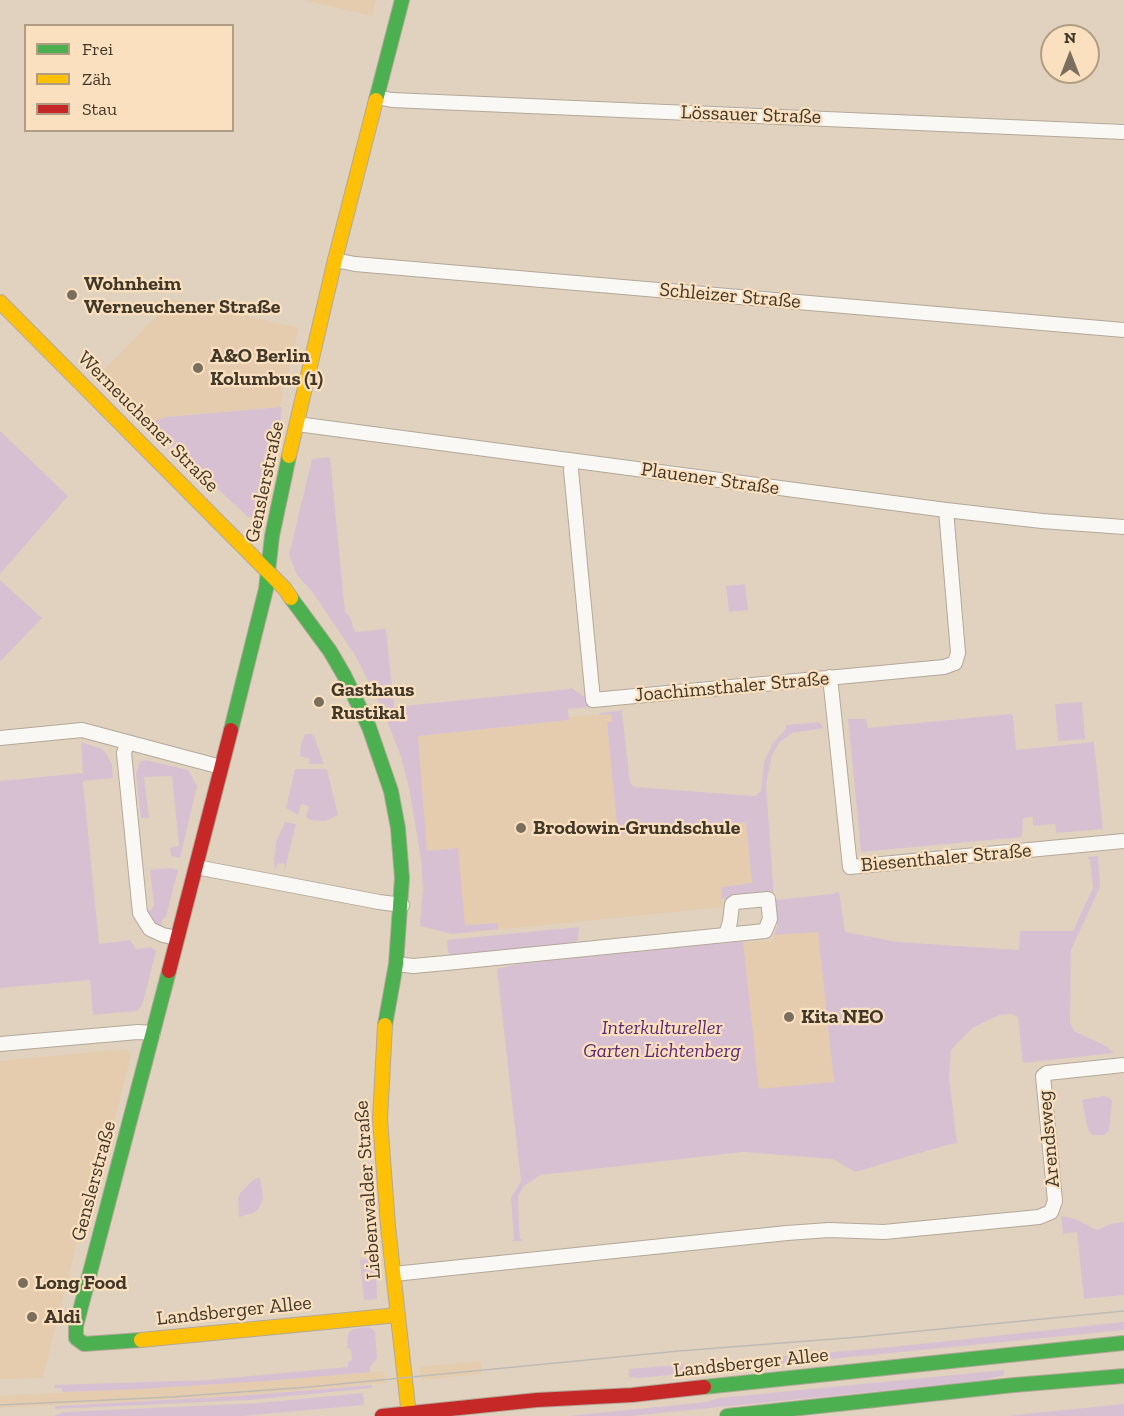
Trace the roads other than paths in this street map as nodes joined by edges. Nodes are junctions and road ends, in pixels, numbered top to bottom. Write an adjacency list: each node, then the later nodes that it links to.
1 (402, 0): 2 (street, Genslerstraße)
2 (377, 97): 3 (street, Lössauer Straße); 4 (street, Genslerstraße)
3 (1124, 132)
4 (335, 260): 6 (street, Schleizer Straße); 7 (street, Genslerstraße)
5 (0, 302): 11 (street, Werneuchener Straße)
6 (1124, 330)
7 (297, 424): 8 (street, Plauener Straße); 11 (street, Genslerstraße)
8 (572, 461): 9 (street, Plauener Straße); 12 (street, Joachimsthaler Straße)
9 (946, 510): 10 (street, Plauener Straße); 12 (street, Joachimsthaler Straße)
10 (1124, 527)
11 (268, 571): 15 (street, Genslerstraße); 18 (street, Liebenwalder Straße)
12 (830, 677): 16 (street, Biesenthaler Straße)
13 (0, 738): 14 (street)
14 (127, 743): 15 (street); 20 (street)
15 (221, 767): 17 (street, Genslerstraße)
16 (1124, 841)
17 (196, 867): 18 (street); 20 (street, Genslerstraße)
18 (402, 905): 21 (street, Liebenwalder Straße)
19 (726, 934): 21 (street)
20 (177, 938): 22 (street, Genslerstraße)
21 (396, 964): 25 (street, Liebenwalder Straße)
22 (153, 1033): 23 (street); 27 (street, Genslerstraße)
23 (0, 1044)
24 (1124, 1065): 25 (street, Arendsweg)
25 (394, 1274): 26 (street, Liebenwalder Straße)
26 (398, 1315): 27 (street, Landsberger Allee); 30 (street, Liebenwalder Straße)
27 (76, 1338)
28 (1124, 1343): 30 (street, Landsberger Allee)
29 (1124, 1376): 32 (street)
30 (408, 1415): 31 (street, Landsberger Allee)
31 (382, 1416)
32 (727, 1416)

